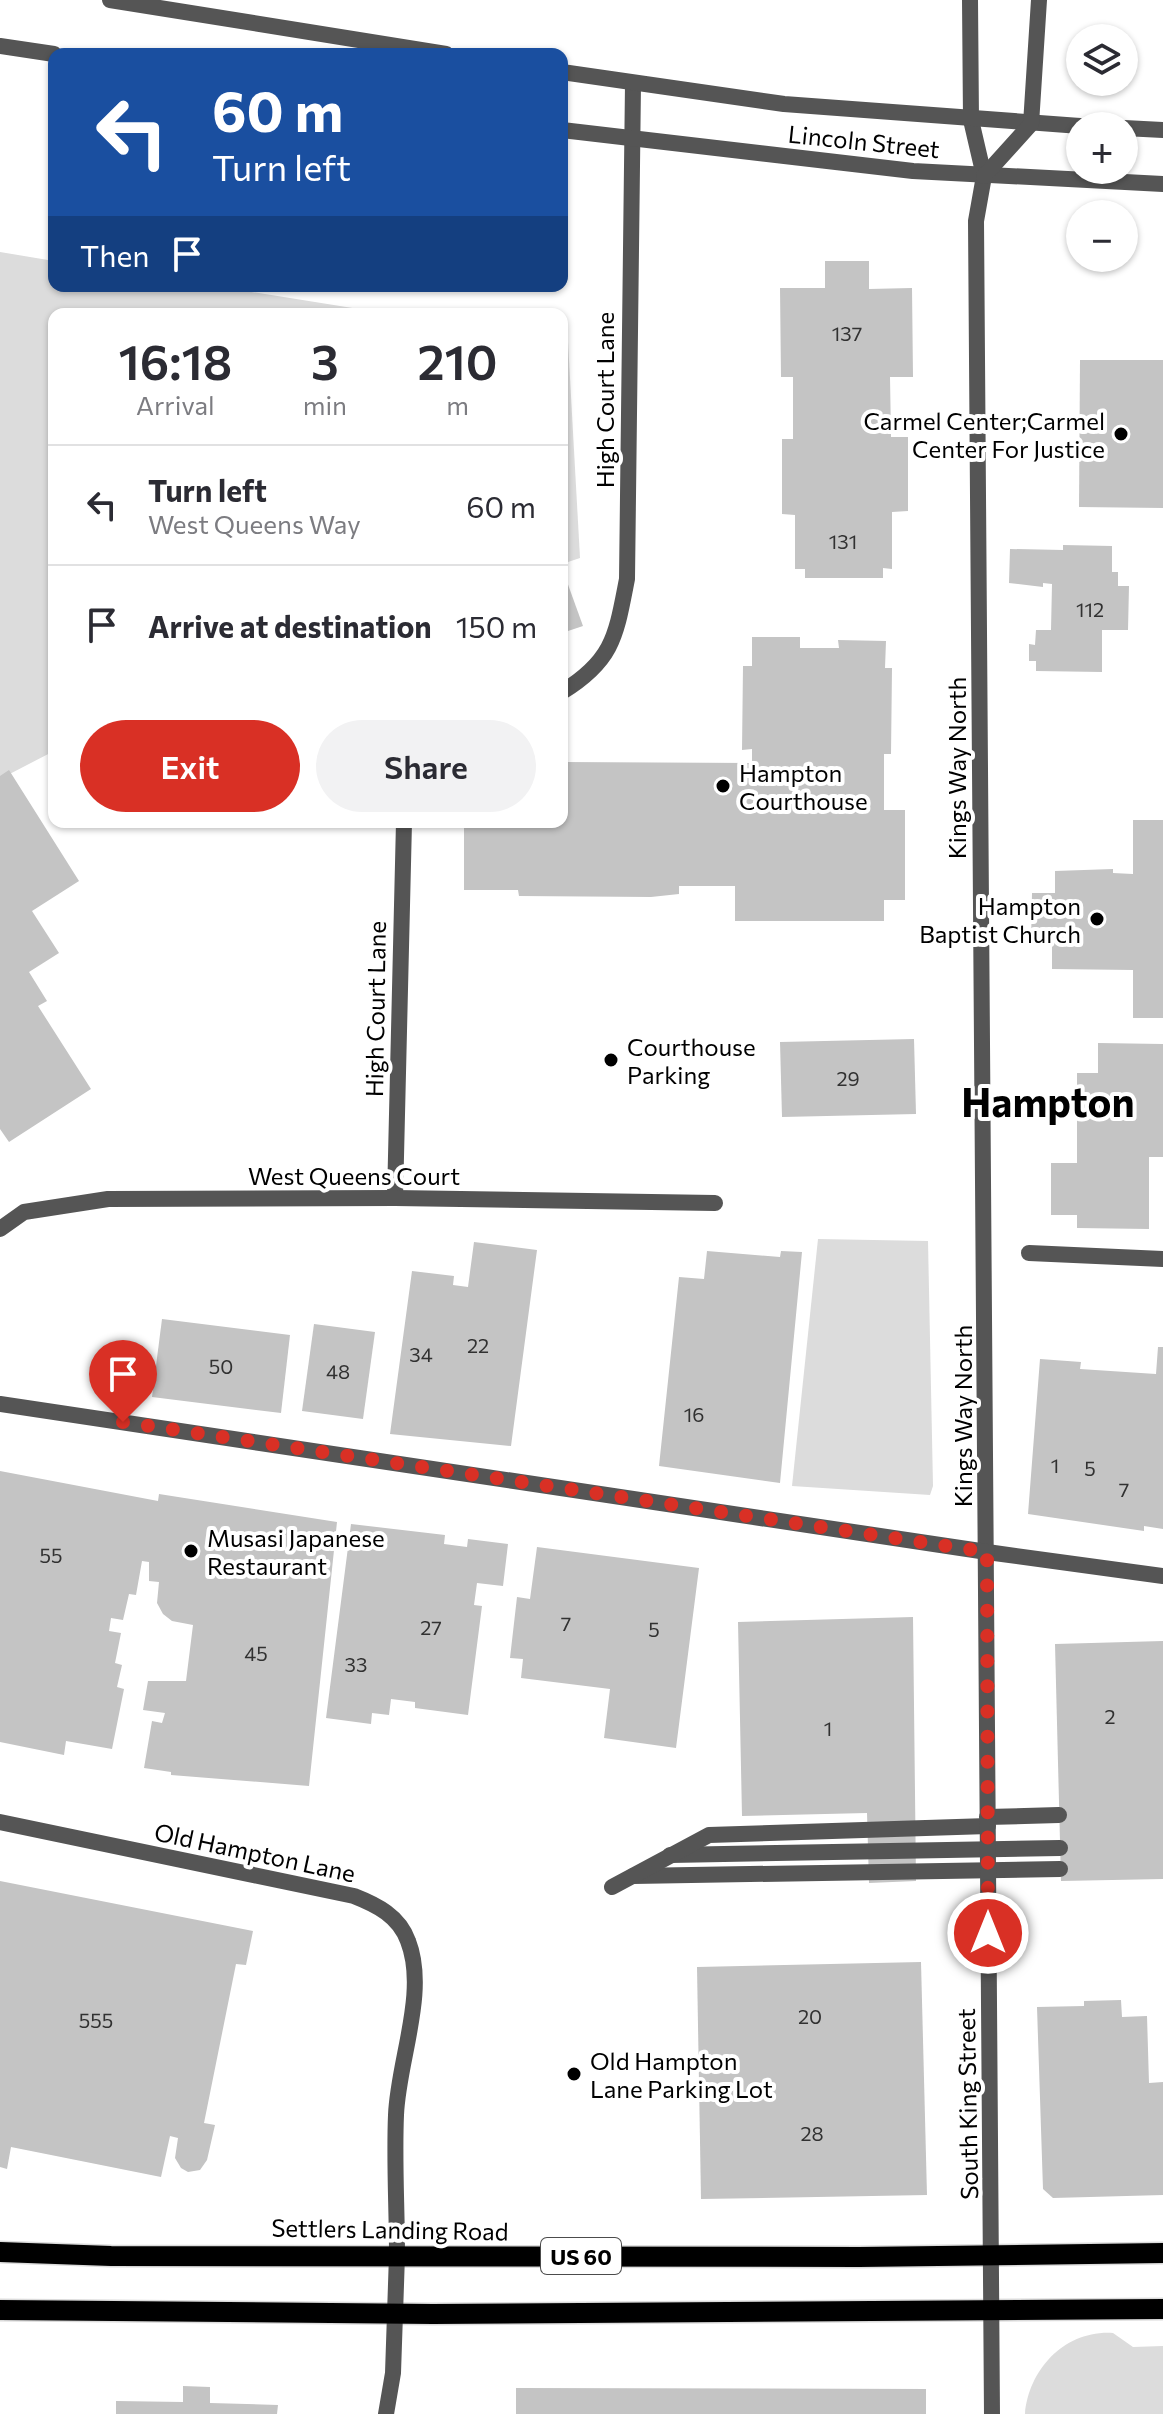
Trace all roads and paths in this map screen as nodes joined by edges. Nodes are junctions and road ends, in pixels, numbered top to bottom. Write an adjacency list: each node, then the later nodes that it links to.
1 (110, 0): 5 (street)
2 (970, 0): 9 (street)
3 (1039, 0): 10 (street)
4 (0, 46): 6 (street)
5 (409, 48)
6 (48, 53)
7 (568, 73): 8 (street, Lincoln Street)
8 (633, 84): 9 (street, Lincoln Street); 15 (street, High Court Lane)
9 (971, 120): 10 (street, Lincoln Street); 16 (street)
10 (1031, 124): 11 (street, Lincoln Street); 16 (street)
11 (1066, 125)
12 (1138, 129): 13 (street)
13 (1163, 130)
14 (568, 131): 15 (street, Lincoln Street)
15 (632, 141): 16 (street, Lincoln Street); 18 (street, High Court Lane)
16 (984, 176): 17 (street, Lincoln Street); 26 (street, Kings Way North)
17 (1163, 184)
18 (568, 688)
19 (404, 828): 20 (street, High Court Lane)
20 (395, 1198): 21 (street, West Queens Court); 22 (street, West Queens Court)
21 (715, 1203)
22 (0, 1229)
23 (1029, 1253): 24 (street)
24 (1163, 1259)
25 (0, 1404): 26 (street)
26 (987, 1552): 27 (street); 30 (street, South King Street)
27 (1163, 1576)
28 (1059, 1815): 30 (street)
29 (0, 1822): 40 (street, Old Hampton Lane)
30 (987, 1822): 32 (street, South King Street); 33 (street)
31 (1060, 1848): 32 (street)
32 (987, 1849): 33 (street); 35 (street, South King Street)
33 (670, 1855): 36 (street)
34 (1060, 1869): 35 (street)
35 (988, 1870): 36 (street); 41 (street, South King Street)
36 (633, 1876): 37 (street)
37 (612, 1887)
38 (0, 2252): 40 (main road, Settlers Landing Road / US 60)
39 (1163, 2253): 41 (main road, Settlers Landing Road / US 60)
40 (397, 2255): 41 (main road, Settlers Landing Road / US 60); 45 (street, Old Hampton Lane)
41 (993, 2256): 44 (street, South King Street)
42 (1163, 2309): 44 (main road)
43 (0, 2310): 45 (main road)
44 (993, 2312): 45 (main road); 47 (street, South King Street)
45 (397, 2314): 46 (street, Old Hampton Lane)
46 (386, 2414)
47 (992, 2414)

